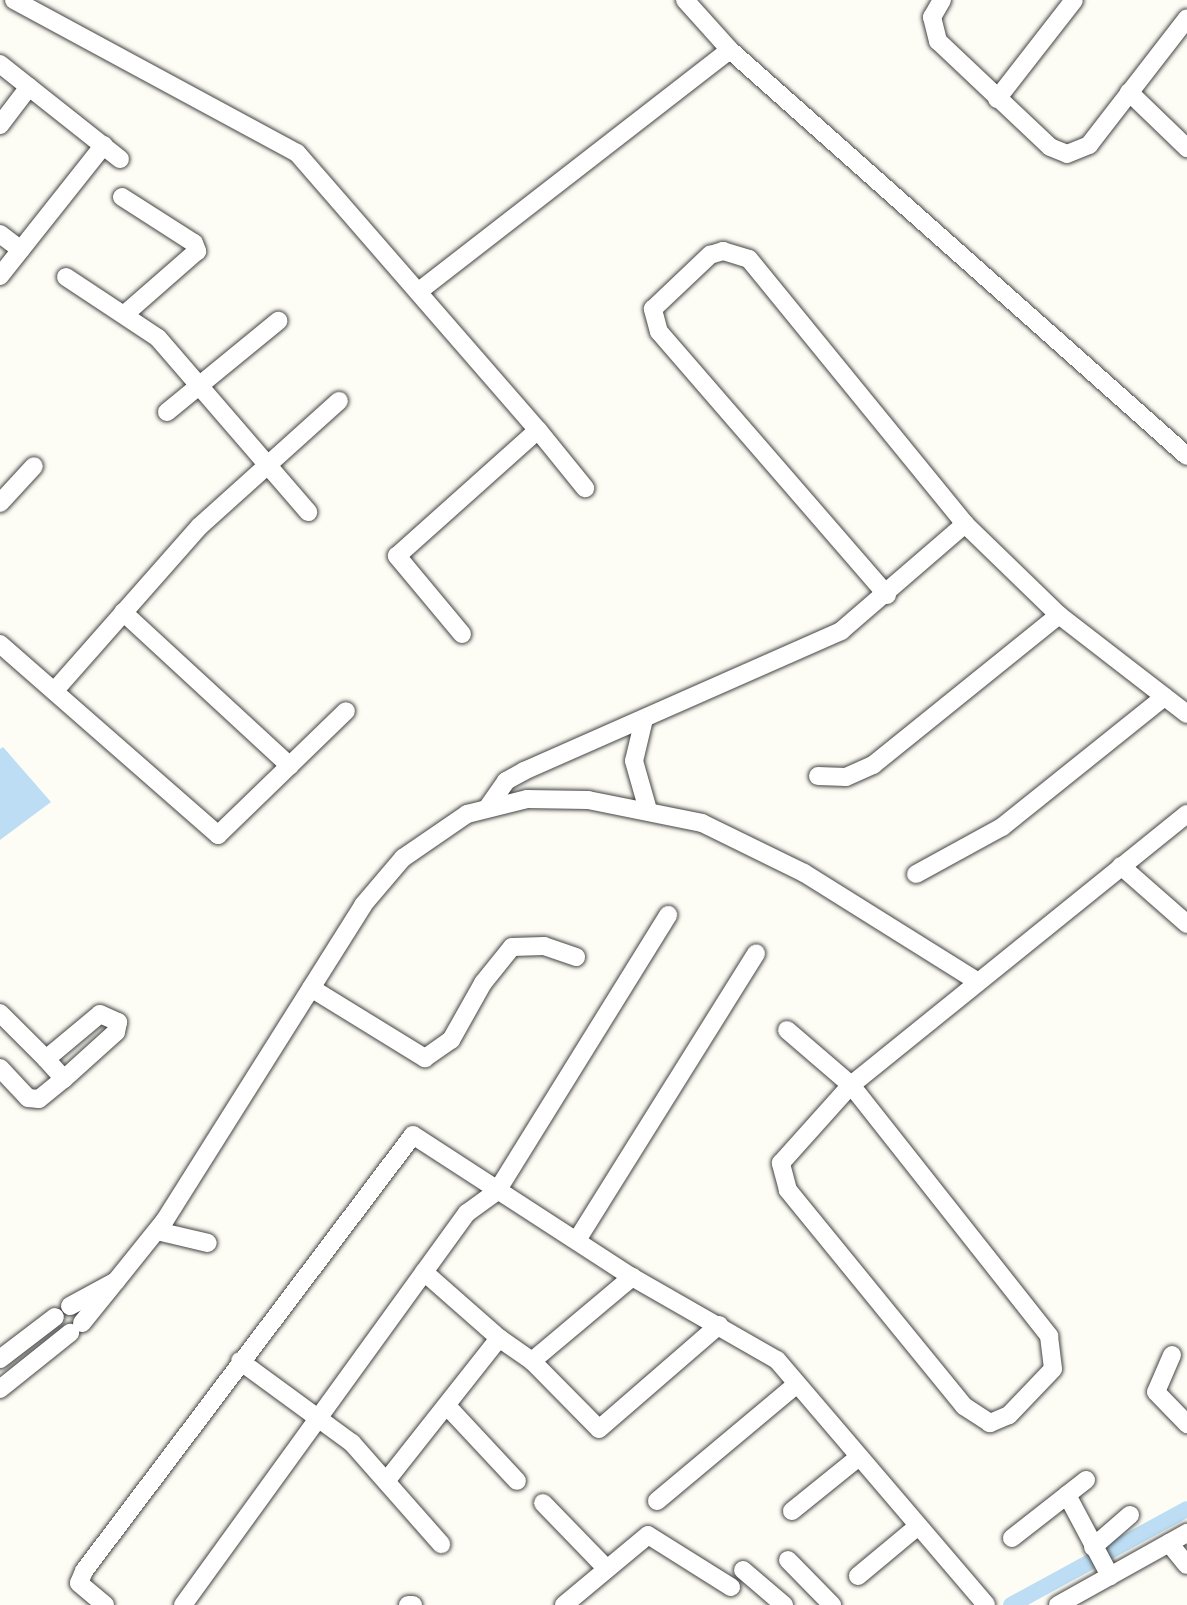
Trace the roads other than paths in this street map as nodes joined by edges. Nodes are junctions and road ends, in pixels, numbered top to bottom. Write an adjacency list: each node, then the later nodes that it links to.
1 (14, 0): 20 (street)
2 (685, 0): 6 (street)
3 (942, 0): 10 (street)
4 (1074, 0): 10 (street)
5 (1187, 18): 9 (street)
6 (730, 50): 20 (street); 27 (street)
7 (0, 64): 8 (street)
8 (29, 87): 11 (street); 12 (street)
9 (1129, 92): 10 (street); 13 (street)
10 (997, 99)
11 (0, 125)
12 (104, 145): 14 (street); 17 (street)
13 (1187, 148)
14 (120, 159)
15 (122, 197): 21 (street)
16 (0, 234): 17 (street)
17 (21, 250): 18 (street)
18 (0, 276)
19 (66, 277): 21 (street)
20 (419, 291): 26 (street)
21 (124, 315): 23 (street)
22 (278, 321): 23 (street)
23 (201, 385): 25 (street); 28 (street)
24 (339, 401): 28 (street)
25 (167, 412)
26 (538, 430): 30 (street); 37 (street)
27 (1187, 456)
28 (265, 462): 32 (street); 35 (street)
29 (34, 466): 31 (street)
30 (585, 488)
31 (0, 503)
32 (308, 512)
33 (965, 524): 34 (street); 34 (street); 36 (street)
34 (887, 595): 43 (street)
35 (123, 612): 39 (street); 44 (street)
36 (1059, 615): 40 (street); 45 (street)
37 (462, 634)
38 (0, 644): 39 (street)
39 (57, 688): 44 (street)
40 (1164, 697): 42 (street); 50 (street)
41 (346, 711): 44 (street)
42 (1187, 714)
43 (644, 719): 46 (street); 47 (street)
44 (290, 766)
45 (818, 776)
46 (488, 807): 47 (street); 56 (street)
47 (648, 810): 55 (street)
48 (1187, 814): 49 (street)
49 (1121, 866): 52 (street); 55 (street)
50 (916, 874)
51 (668, 915): 63 (street)
52 (1187, 924)
53 (756, 953): 65 (street)
54 (576, 957): 56 (street)
55 (975, 980): 62 (street)
56 (311, 989): 64 (street)
57 (0, 1013): 59 (street)
58 (787, 1030): 62 (street)
59 (46, 1059): 61 (street); 61 (street)
60 (0, 1068): 61 (street)
61 (64, 1079)
62 (851, 1085): 62 (street)
63 (497, 1191): 65 (street); 67 (street); 76 (street)
64 (157, 1231): 66 (street); 69 (street)
65 (577, 1240): 68 (street)
66 (208, 1243)
67 (424, 1272): 73 (street); 81 (street)
68 (632, 1277): 72 (street); 77 (street)
69 (116, 1281): 70 (street); 78 (street)
70 (70, 1306)
71 (55, 1317): 75 (street)
72 (719, 1325): 77 (street); 79 (street)
73 (499, 1338): 77 (street); 80 (street)
74 (1172, 1355): 82 (street)
75 (0, 1360): 78 (street)
76 (240, 1361): 81 (street); 104 (street)
77 (532, 1362)
78 (7, 1384)
79 (797, 1384): 83 (street); 88 (street)
80 (448, 1407): 84 (street); 86 (street)
81 (320, 1415): 84 (street); 105 (street)
82 (1187, 1424)
83 (859, 1457): 90 (street); 92 (street)
84 (387, 1480): 96 (street)
85 (1086, 1480): 87 (street)
86 (517, 1481)
87 (1067, 1495): 94 (street); 98 (street)
88 (657, 1501)
89 (543, 1503): 100 (street)
90 (792, 1511)
91 (1130, 1515): 98 (street)
92 (918, 1526): 102 (street); 109 (street)
93 (1187, 1532): 95 (street)
94 (1012, 1538)
95 (1169, 1543): 98 (street); 99 (street)
96 (441, 1544)
97 (788, 1560): 108 (street)
98 (1102, 1562): 110 (street)
99 (1187, 1565)
100 (605, 1567): 103 (street); 106 (street)
101 (743, 1570): 107 (street)
102 (858, 1576)
103 (731, 1587)
104 (105, 1605)
105 (183, 1605)
106 (564, 1605)
107 (785, 1605)
108 (832, 1605)
109 (986, 1605)
110 (1058, 1605)

